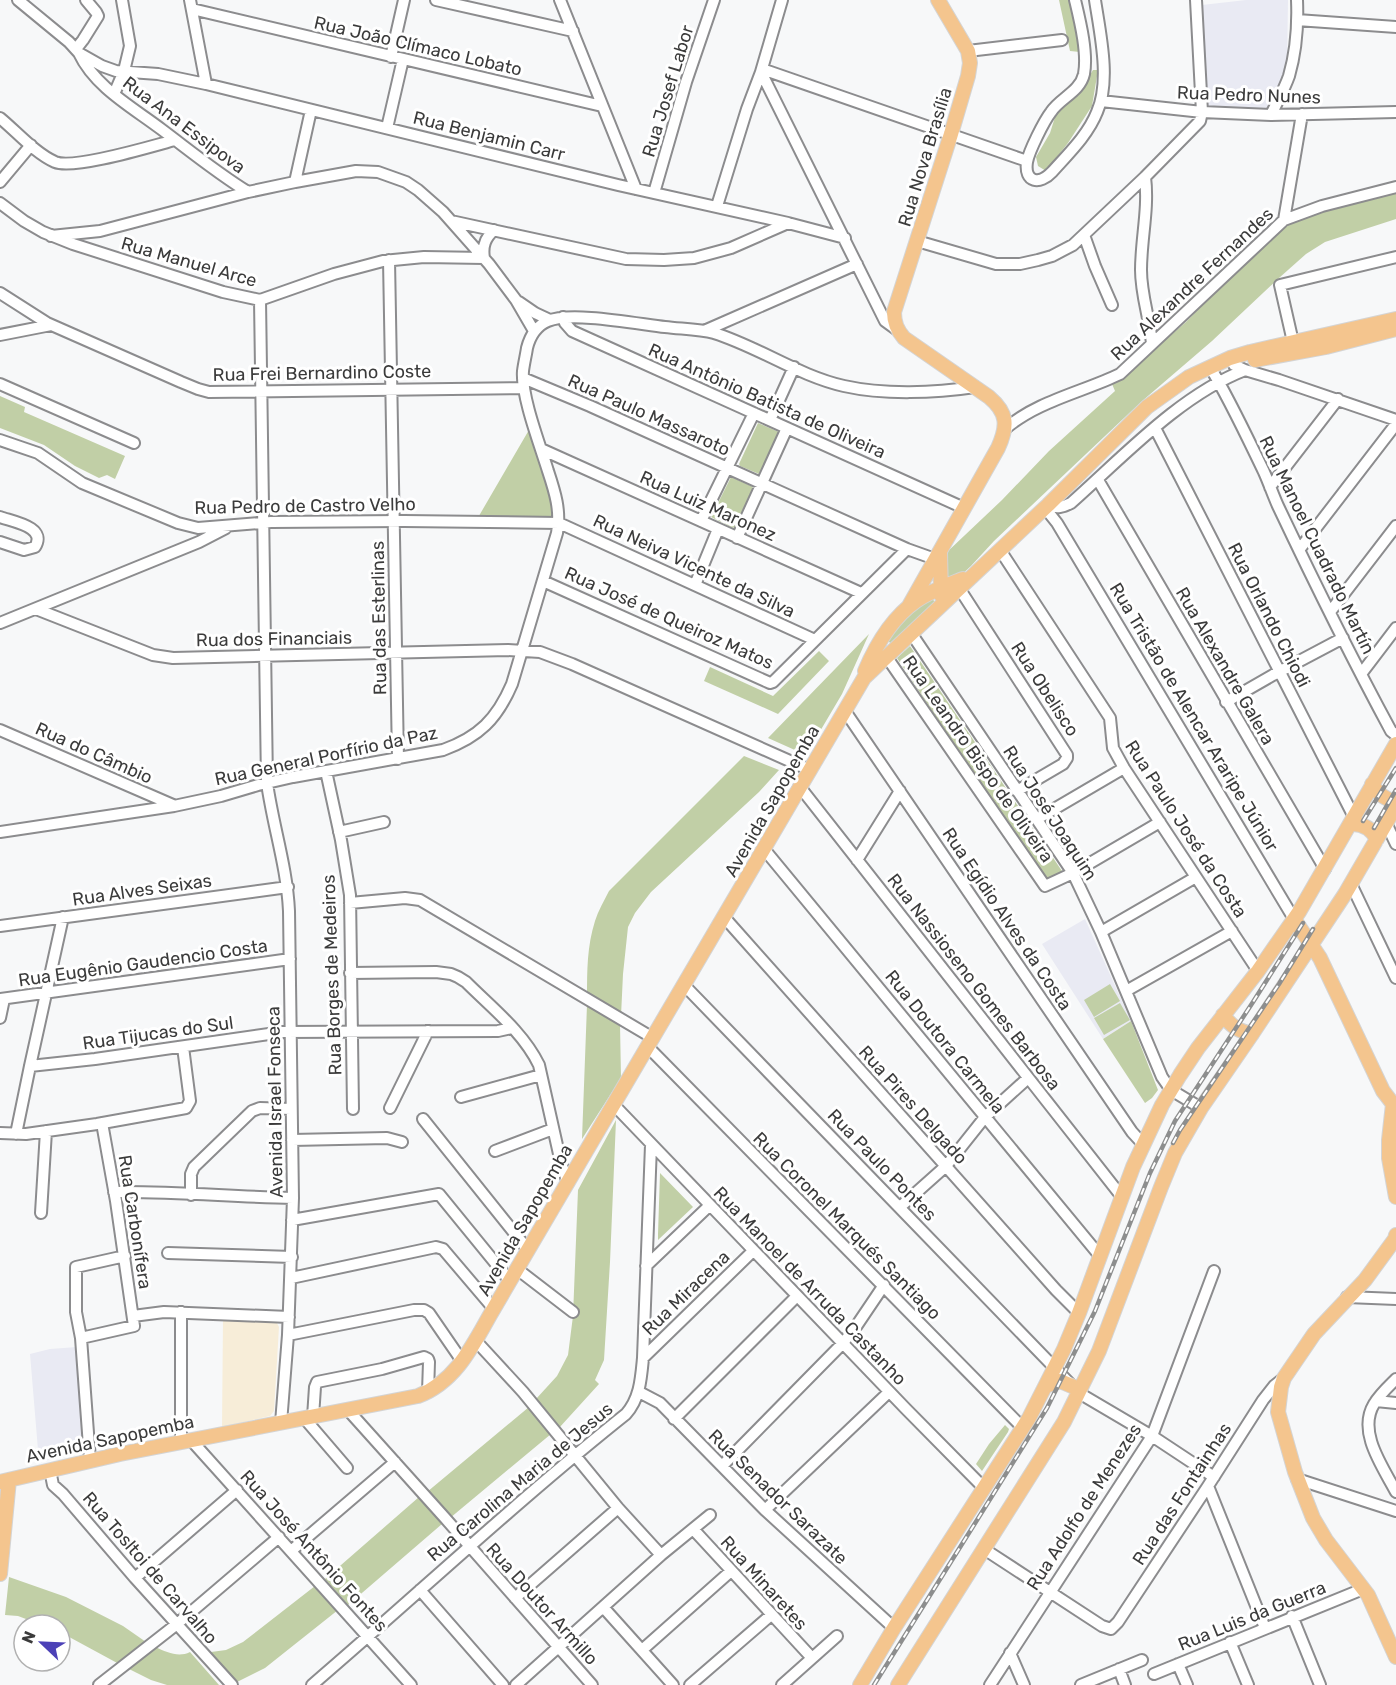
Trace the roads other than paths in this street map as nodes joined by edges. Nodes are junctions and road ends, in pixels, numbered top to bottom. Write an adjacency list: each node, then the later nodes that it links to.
1 (18, 0): 21 (street)
2 (86, 0): 21 (street)
3 (122, 0): 25 (street)
4 (404, 0): 23 (street)
5 (436, 0): 16 (street)
6 (488, 0): 16 (street)
7 (560, 0): 19 (street)
8 (714, 0): 48 (street, Rua Josef Labor)
9 (782, 0): 26 (street)
10 (938, 0): 22 (main road)
11 (1075, 0): 41 (street)
12 (1095, 0): 29 (street)
13 (1196, 0): 32 (street)
14 (1297, 0): 17 (street)
15 (191, 5): 23 (street, Rua João Clímaco Lobato); 27 (street)
16 (493, 13): 19 (street)
17 (1298, 20): 18 (street); 35 (street)
18 (1396, 27)
19 (573, 31): 30 (street)
20 (1062, 40): 22 (street)
21 (77, 51): 25 (street, Rua Benjamin Carr); 28 (street, Rua Ana Essipova)
22 (968, 51): 38 (main road, Rua Nova Brasília)
23 (392, 57): 24 (street, Rua João Clímaco Lobato)
24 (403, 59): 30 (street, Rua João Clímaco Lobato); 37 (street)
25 (124, 71): 27 (street, Rua Benjamin Carr); 28 (street)
26 (762, 71): 38 (street); 50 (street); 58 (street)
27 (206, 84): 31 (street, Rua Benjamin Carr)
28 (114, 94): 39 (street, Rua Ana Essipova)
29 (1101, 101): 32 (street, Rua Pedro Nunes); 41 (street)
30 (602, 106): 46 (street)
31 (311, 110): 37 (street, Rua Benjamin Carr); 44 (street)
32 (1202, 112): 35 (street, Rua Pedro Nunes); 42 (street)
33 (1396, 112): 34 (street, Rua Pedro Nunes)
34 (1302, 114): 35 (street, Rua Pedro Nunes); 52 (street)
35 (1271, 115)
36 (0, 118): 40 (street)
37 (387, 128): 46 (street, Rua Benjamin Carr)
38 (951, 134): 41 (street); 59 (main road, Rua Nova Brasília)
39 (174, 140): 40 (street); 47 (street, Rua Ana Essipova)
40 (32, 145): 43 (street)
41 (1027, 161)
42 (1145, 177): 56 (street); 84 (street)
43 (0, 182)
44 (295, 182): 47 (street, Rua Ana Essipova); 51 (street, Rua Ana Essipova)
45 (1396, 187): 52 (street, Rua Alexandre Fernandes)
46 (636, 189): 48 (street, Rua Benjamin Carr)
47 (248, 192): 55 (street)
48 (654, 192): 50 (street, Rua Benjamin Carr)
49 (0, 203): 57 (street, Rua Manuel Arce)
50 (717, 206): 53 (street, Rua Benjamin Carr)
51 (451, 220): 54 (street); 62 (street, Rua Ana Essipova)
52 (1284, 220): 84 (street, Rua Alexandre Fernandes)
53 (788, 223): 54 (street); 58 (street, Rua Benjamin Carr)
54 (494, 230): 62 (street)
55 (100, 231): 57 (street); 60 (street)
56 (1084, 235): 59 (street); 68 (street)
57 (51, 236): 60 (street, Rua Manuel Arce)
58 (845, 238): 64 (street)
59 (917, 241): 70 (main road, Rua Nova Brasília)
60 (104, 255): 66 (street, Rua Manuel Arce)
61 (1396, 257): 83 (street)
62 (484, 258): 63 (street, Rua Manuel Arce); 67 (street, Rua Ana Essipova)
63 (389, 260): 66 (street, Rua Manuel Arce); 95 (street, Rua das Esterlinas)
64 (857, 264): 69 (street); 80 (street)
65 (0, 293): 76 (street, Rua Frei Bernardino Coste)
66 (260, 300): 96 (street, Avenida Israel Fonseca)
67 (516, 300): 73 (street, Rua Ana Essipova); 79 (street, Rua Ana Essipova)
68 (1113, 304)
69 (878, 305): 70 (street); 77 (street)
70 (894, 312): 77 (main road, Rua Nova Brasília)
71 (563, 317): 73 (street); 80 (street); 98 (street, Rua Antônio Batista de Oliveira)
72 (1396, 319): 75 (main road, Avenida Sapopemba)
73 (550, 320): 79 (street)
74 (0, 324): 81 (street)
75 (1375, 324): 83 (main road, Avenida Sapopemba); 85 (main road)
76 (51, 325): 81 (street); 96 (street, Rua Frei Bernardino Coste)
77 (896, 328): 94 (main road)
78 (1396, 329): 85 (main road, Avenida Sapopemba)
79 (534, 331): 92 (street, Rua General Porfírio da Paz)
80 (704, 331): 88 (street)
81 (13, 333): 82 (street)
82 (0, 336)
83 (1293, 342): 86 (main road, Avenida Sapopemba)
84 (1152, 344): 100 (street, Rua Alexandre Fernandes)
85 (1326, 347): 86 (main road, Avenida Sapopemba)
86 (1266, 353): 87 (main road, Avenida Sapopemba); 89 (main road, Avenida Sapopemba); 90 (street)
87 (1213, 366): 89 (main road, Avenida Sapopemba); 91 (street, Rua Manoel Cuadrado Martín); 112 (main road, Avenida Sapopemba)
88 (794, 367): 94 (street); 99 (street)
89 (1239, 368): 90 (street); 91 (street)
90 (1279, 380): 97 (street)
91 (1219, 382): 104 (street); 111 (street, Rua Manoel Cuadrado Martín)
92 (523, 383): 95 (street, Rua Frei Bernardino Coste); 107 (street, Rua General Porfírio da Paz); 108 (street, Rua Paulo Massaroto)
93 (0, 384): 106 (street)
94 (975, 387): 100 (main road)
95 (392, 390): 96 (street, Rua Frei Bernardino Coste); 116 (street, Rua das Esterlinas)
96 (261, 392): 118 (street, Avenida Israel Fonseca)
97 (1338, 399): 101 (street); 111 (street)
98 (754, 413): 99 (street, Rua Antônio Batista de Oliveira); 108 (street)
99 (770, 420): 103 (street, Rua Antônio Batista de Oliveira)
100 (1008, 420): 114 (main road)
101 (1396, 420)
102 (1396, 424): 128 (street)
103 (787, 428): 110 (street); 114 (street, Rua Antônio Batista de Oliveira)
104 (1155, 428): 109 (street); 150 (street, Rua Orlando Chiodi)
105 (0, 440): 121 (street, Rua Pedro de Castro Velho)
106 (134, 443)
107 (541, 449): 117 (street, Rua Luiz Maronez); 119 (street, Rua General Porfírio da Paz)
108 (727, 467): 110 (street, Rua Paulo Massaroto); 117 (street)
109 (1098, 480): 112 (street); 153 (street, Rua Alexandre Galera)
110 (762, 483): 124 (street); 126 (street, Rua Paulo Massaroto)
111 (1270, 487): 128 (street, Rua Manoel Cuadrado Martín)
112 (1065, 501): 113 (main road, Avenida Sapopemba); 120 (street)
113 (1047, 507): 120 (street, Rua Tristão de Alencar Araripe Júnior); 127 (main road, Avenida Sapopemba)
114 (964, 508): 129 (main road)
115 (0, 517): 125 (street)
116 (394, 521): 118 (street, Rua Pedro de Castro Velho); 119 (street, Rua Pedro de Castro Velho); 148 (street, Rua das Esterlinas)
117 (701, 521): 123 (street, Rua Luiz Maronez)
118 (263, 522): 121 (street, Rua Pedro de Castro Velho); 149 (street, Avenida Israel Fonseca)
119 (559, 523): 131 (street, Rua General Porfírio da Paz); 132 (street, Rua Neiva Vicente da Silva)
120 (1057, 523): 188 (street, Rua Tristão de Alencar Araripe Júnior)
121 (232, 525): 137 (street)
122 (1396, 526): 139 (street)
123 (718, 529): 124 (street, Rua Luiz Maronez); 132 (street)
124 (737, 538): 135 (street, Rua Luiz Maronez)
125 (2, 544)
126 (907, 549): 129 (street, Rua Paulo Massaroto); 135 (street, Rua José de Queiroz Matos)
127 (1000, 550): 130 (main road, Avenida Sapopemba); 159 (street, Rua Paulo José da Costa)
128 (1299, 550): 139 (street, Rua Manoel Cuadrado Martín)
129 (937, 556): 134 (main road); 136 (main road)
130 (971, 577): 133 (main road, Avenida Sapopemba); 134 (main road, Avenida Sapopemba)
131 (543, 581): 145 (street, Rua José de Queiroz Matos); 146 (street, Rua General Porfírio da Paz)
132 (694, 585): 145 (street, Rua Neiva Vicente da Silva)
133 (959, 588): 138 (main road, Avenida Sapopemba); 166 (street, Rua Obelisco)
134 (941, 589): 136 (main road, Avenida Sapopemba); 138 (main road)
135 (861, 593): 145 (street, Rua José de Queiroz Matos)
136 (909, 606): 142 (main road, Avenida Sapopemba)
137 (36, 609): 140 (street); 149 (street, Rua dos Financiais)
138 (934, 611): 143 (main road, Avenida Sapopemba)
139 (1330, 612): 144 (street, Rua Manoel Cuadrado Martín)
140 (0, 623)
141 (1396, 628): 151 (street)
142 (887, 630): 147 (main road); 152 (main road, Avenida Sapopemba)
143 (911, 633): 147 (main road, Avenida Sapopemba); 166 (street, Rua José Joaquim)
144 (1343, 638): 150 (street); 151 (street, Rua Manoel Cuadrado Martín)
145 (815, 640)
146 (522, 650): 148 (street, Rua dos Financiais); 158 (street, Rua General Porfírio da Paz); 160 (street, Rua dos Financiais)
147 (890, 653): 152 (main road, Avenida Sapopemba); 181 (street, Rua Leandro Bispo de Oliveira)
148 (396, 654): 149 (street, Rua dos Financiais); 158 (street, Rua das Esterlinas)
149 (265, 656): 162 (street, Avenida Israel Fonseca)
150 (1279, 671): 153 (street); 170 (street, Rua Orlando Chiodi)
151 (1360, 674): 156 (street, Rua Manoel Cuadrado Martín)
152 (864, 678): 154 (main road, Avenida Sapopemba)
153 (1226, 702): 180 (street, Rua Alexandre Galera)
154 (845, 711): 160 (main road, Avenida Sapopemba); 165 (street, Rua Egídio Alves da Costa)
155 (0, 730): 168 (street, Rua do Câmbio)
156 (1396, 735)
157 (1396, 744): 163 (main road)
158 (398, 759): 161 (street, Rua General Porfírio da Paz)
159 (1125, 768): 169 (street); 172 (street, Rua Paulo José da Costa)
160 (810, 770): 164 (main road, Avenida Sapopemba)
161 (326, 771): 162 (street, Rua General Porfírio da Paz); 174 (street, Rua Borges de Medeiros)
162 (267, 783): 168 (street, Rua General Porfírio da Paz); 184 (street, Avenida Israel Fonseca)
163 (1372, 784): 167 (main road); 170 (main road)
164 (800, 787): 178 (main road, Avenida Sapopemba); 179 (street, Rua Nassioseno Gomes Barbosa)
165 (900, 791): 179 (street); 230 (street, Rua Egídio Alves da Costa)
166 (1017, 791): 169 (street, Rua José Joaquim)
167 (1396, 804): 173 (main road)
168 (174, 806): 175 (street, Rua General Porfírio da Paz)
169 (1037, 819): 181 (street, Rua José Joaquim)
170 (1352, 821): 176 (main road); 180 (main road)
171 (384, 822): 174 (street)
172 (1160, 822): 181 (street); 182 (street, Rua Paulo José da Costa)
173 (1386, 823): 176 (main road); 177 (street)
174 (339, 832): 185 (street, Rua Borges de Medeiros)
175 (0, 833)
176 (1377, 839): 183 (main road)
177 (1396, 844)
178 (764, 849): 187 (main road, Avenida Sapopemba); 221 (street, Rua Doutora Carmela)
179 (857, 860): 212 (street, Rua Nassioseno Gomes Barbosa)
180 (1325, 869): 188 (main road)
181 (1073, 873): 191 (street, Rua José Joaquim)
182 (1196, 877): 190 (street, Rua Paulo José da Costa); 191 (street)
183 (1351, 884): 192 (main road); 196 (street)
184 (288, 887): 186 (street, Rua Alves Seixas); 193 (street, Avenida Israel Fonseca)
185 (350, 903): 195 (street, Rua Borges de Medeiros); 208 (street, Rua Coronel Marqués Santiago)
186 (63, 917): 189 (street, Rua Alves Seixas); 199 (street)
187 (724, 917): 197 (main road, Avenida Sapopemba); 233 (street, Rua Pires Delgado)
188 (1294, 920): 192 (main road, Rua Tristão de Alencar Araripe Júnior); 194 (main road)
189 (0, 926)
190 (1232, 931): 194 (street, Rua Paulo José da Costa); 198 (street)
191 (1101, 932): 198 (street, Rua José Joaquim)
192 (1312, 945): 207 (main road); 215 (main road, Rua Tristão de Alencar Araripe Júnior)
193 (290, 959): 199 (street, Rua Eugênio Gaudencio Costa); 205 (street, Avenida Israel Fonseca)
194 (1258, 971): 201 (main road)
195 (350, 973): 203 (street); 206 (street, Rua Borges de Medeiros)
196 (1396, 978)
197 (684, 985): 208 (main road, Avenida Sapopemba); 241 (street, Rua Paulo Pontes)
198 (1126, 991): 213 (street, Rua José Joaquim)
199 (46, 993): 200 (street, Rua Eugênio Gaudencio Costa); 210 (street)
200 (2, 999): 202 (street)
201 (1223, 1015): 207 (main road); 213 (main road)
202 (0, 1018)
203 (512, 1028): 204 (street, Rua Tijucas do Sul); 211 (street)
204 (428, 1031): 206 (street, Rua Tijucas do Sul); 218 (street)
205 (290, 1032): 206 (street, Rua Tijucas do Sul); 209 (street, Rua Tijucas do Sul); 220 (street, Avenida Israel Fonseca)
206 (351, 1032): 217 (street, Rua Borges de Medeiros)
207 (1252, 1034): 219 (main road)
208 (651, 1043): 216 (main road, Avenida Sapopemba); 255 (street, Rua Coronel Marqués Santiago)
209 (183, 1047): 210 (street, Rua Tijucas do Sul); 223 (street)
210 (30, 1066): 227 (street)
211 (542, 1075): 214 (street); 224 (street)
212 (1028, 1078): 221 (street); 237 (street, Rua Nassioseno Gomes Barbosa)
213 (1171, 1090): 219 (street, Rua José Joaquim); 230 (main road)
214 (461, 1097)
215 (1395, 1103): 238 (main road)
216 (614, 1106): 231 (street, Rua Manoel de Arruda Castanho); 234 (main road, Avenida Sapopemba)
217 (353, 1108)
218 (390, 1108)
219 (1200, 1108): 275 (main road)
220 (291, 1109): 228 (street, Avenida Israel Fonseca); 236 (street)
221 (985, 1117): 233 (street); 249 (street, Rua Doutora Carmela)
222 (423, 1119): 245 (street)
223 (102, 1123): 225 (street); 235 (street, Rua Carbonífera)
224 (554, 1129): 232 (street); 234 (street)
225 (46, 1131): 227 (street); 242 (street)
226 (0, 1133): 227 (street)
227 (16, 1134)
228 (292, 1140): 229 (street); 239 (street, Avenida Israel Fonseca)
229 (402, 1142)
230 (1143, 1144): 237 (main road)
231 (651, 1145): 240 (street, Rua Manoel de Arruda Castanho); 251 (street, Rua Carolina Maria de Jesus)
232 (495, 1151)
233 (946, 1166): 241 (street); 262 (street, Rua Pires Delgado)
234 (568, 1183): 245 (main road, Avenida Sapopemba)
235 (114, 1192): 236 (street); 248 (street, Rua Carbonífera)
236 (191, 1195): 239 (street)
237 (1122, 1197): 249 (main road)
238 (1396, 1197)
239 (293, 1198): 243 (street, Avenida Israel Fonseca)
240 (710, 1206): 246 (street, Rua Manoel de Arruda Castanho); 251 (street)
241 (900, 1207): 271 (street, Rua Paulo Pontes)
242 (41, 1213)
243 (292, 1220): 250 (street, Avenida Israel Fonseca); 253 (street)
244 (1396, 1235): 257 (main road)
245 (528, 1250): 253 (main road, Avenida Sapopemba)
246 (753, 1251): 256 (street, Rua Manoel de Arruda Castanho); 269 (street, Rua Miracena)
247 (168, 1253): 250 (street)
248 (125, 1256): 264 (street, Rua Carbonífera); 266 (street)
249 (1100, 1256): 262 (main road)
250 (292, 1257): 254 (street, Avenida Israel Fonseca)
251 (646, 1266): 269 (street, Rua Carolina Maria de Jesus)
252 (1214, 1271): 286 (street, Rua Adolfo de Menezes)
253 (514, 1275): 259 (main road, Avenida Sapopemba); 261 (street)
254 (291, 1278): 259 (street); 263 (street, Avenida Israel Fonseca)
255 (884, 1285): 268 (street); 285 (street, Rua Coronel Marqués Santiago)
256 (797, 1296): 268 (street, Rua Manoel de Arruda Castanho); 283 (street)
257 (1347, 1297): 258 (street); 272 (main road)
258 (1396, 1299)
259 (494, 1310): 267 (main road, Avenida Sapopemba)
260 (181, 1312): 263 (street); 264 (street); 287 (street)
261 (573, 1312)
262 (1079, 1313): 271 (main road)
263 (289, 1317): 265 (street, Avenida Israel Fonseca)
264 (134, 1321): 266 (street)
265 (288, 1335): 270 (street); 284 (street, Avenida Israel Fonseca)
266 (81, 1338): 289 (street)
267 (476, 1341): 270 (main road, Avenida Sapopemba); 288 (street)
268 (843, 1343): 278 (street, Rua Manoel de Arruda Castanho); 291 (street)
269 (643, 1358): 277 (street, Rua Carolina Maria de Jesus)
270 (462, 1361): 276 (main road, Avenida Sapopemba)
271 (1056, 1368): 274 (main road); 275 (street, Rua Paulo Pontes)
272 (1284, 1378): 294 (main road); 296 (street, Rua das Fontainhas)
273 (1396, 1379): 279 (street)
274 (1047, 1386): 275 (main road); 285 (main road)
275 (1077, 1390): 286 (street, Rua Paulo Pontes); 307 (main road)
276 (428, 1392): 281 (main road, Avenida Sapopemba); 282 (street)
277 (639, 1392): 283 (street, Rua Senador Sarazate); 288 (street, Rua Carolina Maria de Jesus)
278 (889, 1392): 297 (street, Rua Manoel de Arruda Castanho); 301 (street)
279 (1376, 1401): 280 (street); 299 (street)
280 (1396, 1403)
281 (348, 1410): 282 (main road, Avenida Sapopemba); 290 (street, Rua Doutor Armillo)
282 (309, 1418): 284 (main road, Avenida Sapopemba); 292 (street)
283 (674, 1419): 291 (street, Rua Senador Sarazate)
284 (281, 1423): 287 (main road, Avenida Sapopemba)
285 (1023, 1428): 297 (main road)
286 (1152, 1436): 296 (street, Rua Paulo Pontes); 315 (street, Rua Adolfo de Menezes)
287 (186, 1441): 289 (main road, Avenida Sapopemba); 298 (street, Rua José Antônio Fontes)
288 (574, 1456): 300 (street); 306 (street, Rua Carolina Maria de Jesus)
289 (90, 1460): 293 (main road, Avenida Sapopemba)
290 (395, 1462): 306 (street, Rua Doutor Armillo); 308 (street)
291 (722, 1466): 301 (street, Rua Senador Sarazate)
292 (347, 1468)
293 (50, 1470): 295 (main road, Avenida Sapopemba); 312 (street, Rua Tosltoi de Carvalho)
294 (1298, 1479): 302 (street); 313 (main road)
295 (4, 1481): 311 (main road)
296 (1211, 1481): 315 (street, Rua das Fontainhas); 322 (street)
297 (984, 1488): 321 (main road)
298 (237, 1490): 305 (street, Rua José Antônio Fontes); 312 (street)
299 (1396, 1492)
300 (618, 1508): 309 (street); 316 (street)
301 (765, 1510): 321 (street, Rua Senador Sarazate)
302 (1396, 1511)
303 (710, 1515): 304 (street)
304 (693, 1529): 309 (street); 310 (street, Rua Minaretes)
305 (279, 1537): 308 (street, Rua José Antônio Fontes); 320 (street)
306 (469, 1546): 314 (street, Rua Carolina Maria de Jesus); 316 (street, Rua Doutor Armillo)
307 (984, 1549): 315 (street); 346 (main road)
308 (291, 1551): 323 (street, Rua José Antônio Fontes)
309 (661, 1555): 317 (street)
310 (731, 1571): 318 (street, Rua Minaretes); 327 (street)
311 (0, 1574)
312 (135, 1578): 320 (street, Rua Tosltoi de Carvalho)
313 (1363, 1588): 319 (street, Rua Luis da Guerra); 329 (main road)
314 (420, 1590): 323 (street, Rua Carolina Maria de Jesus); 339 (street)
315 (1049, 1592): 328 (street, Rua Adolfo de Menezes)
316 (515, 1598): 326 (street, Rua Doutor Armillo)
317 (603, 1607): 326 (street); 327 (street)
318 (771, 1615): 330 (street, Rua Minaretes); 343 (street)
319 (1292, 1616): 322 (street, Rua Luis da Guerra); 353 (street)
320 (177, 1624): 336 (street); 337 (street, Rua Tosltoi de Carvalho)
321 (894, 1628): 345 (main road)
322 (1265, 1628): 325 (street, Rua Luis da Guerra)
323 (367, 1636): 335 (street, Rua Carolina Maria de Jesus); 338 (street, Rua José Antônio Fontes)
324 (837, 1636): 330 (street)
325 (1230, 1642): 332 (street, Rua Luis da Guerra); 352 (street)
326 (558, 1647): 340 (street); 341 (street, Rua Doutor Armillo)
327 (642, 1650): 342 (street)
328 (1010, 1653): 347 (street, Rua Adolfo de Menezes); 348 (street)
329 (1396, 1657)
330 (812, 1658): 344 (street)
331 (1142, 1660): 333 (street)
332 (1178, 1664): 334 (street, Rua Luis da Guerra); 351 (street)
333 (1119, 1669): 349 (street); 350 (street)
334 (1154, 1674)
335 (315, 1684)
336 (99, 1685)
337 (232, 1685)
338 (411, 1685)
339 (503, 1685)
340 (516, 1685)
341 (592, 1685)
342 (673, 1685)
343 (690, 1685)
344 (782, 1685)
345 (860, 1685)
346 (898, 1685)
347 (990, 1685)
348 (1024, 1685)
349 (1081, 1685)
350 (1125, 1685)
351 (1187, 1685)
352 (1248, 1685)
353 (1320, 1685)

